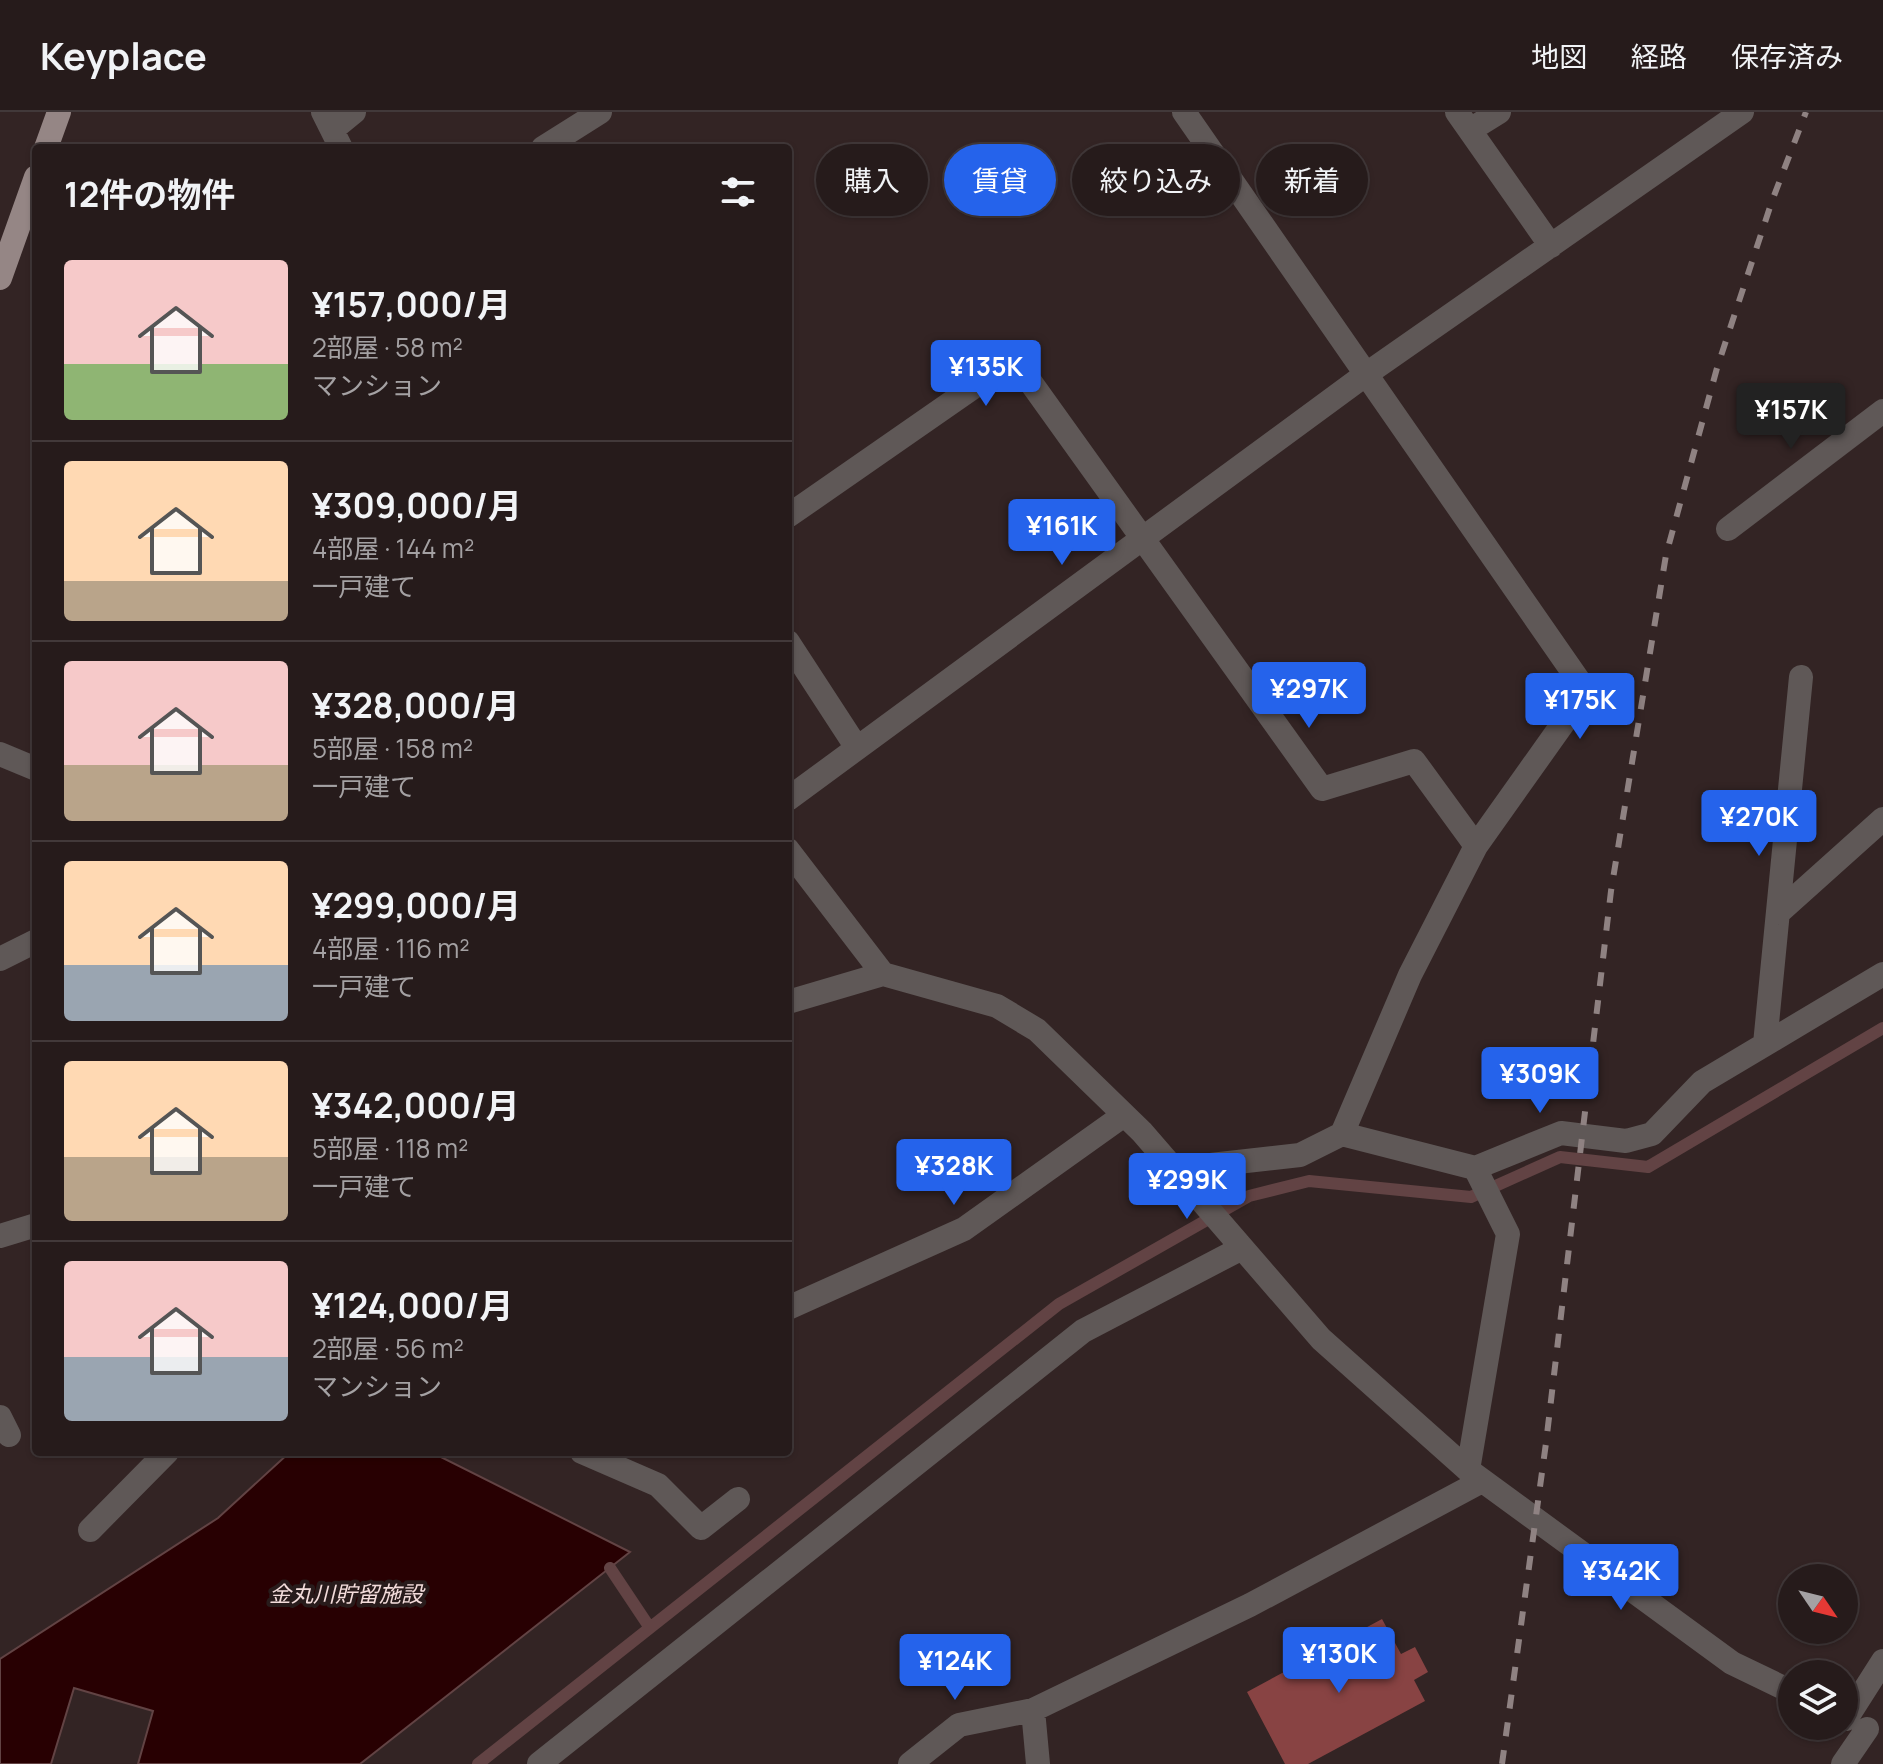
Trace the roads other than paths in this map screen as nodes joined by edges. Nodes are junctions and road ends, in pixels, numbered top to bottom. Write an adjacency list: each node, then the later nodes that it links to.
1 (59, 112): 9 (main road)
2 (354, 112): 8 (street)
3 (600, 112): 10 (street)
4 (1184, 112): 14 (street)
5 (1499, 112): 7 (street)
6 (1742, 112): 12 (street)
7 (1463, 121): 12 (street)
8 (332, 130)
9 (47, 144)
10 (550, 144)
11 (32, 188): 13 (main road)
12 (1551, 246): 14 (street)
13 (0, 278)
14 (1365, 375): 18 (street); 26 (street)
15 (1883, 411): 17 (street)
16 (792, 513): 18 (street)
17 (1728, 529)
18 (1141, 540): 21 (street); 26 (street)
19 (792, 648): 21 (street)
20 (1801, 677): 28 (street)
21 (857, 748): 24 (street)
22 (0, 754): 23 (street)
23 (32, 767)
24 (792, 796)
25 (1883, 819): 28 (street)
26 (1476, 846): 36 (street)
27 (792, 855): 31 (street)
28 (1778, 913): 34 (street)
29 (32, 943): 30 (street)
30 (0, 959)
31 (883, 974): 33 (street); 35 (street)
32 (1883, 974): 34 (street)
33 (792, 1001)
34 (1765, 1044): 37 (street)
35 (1124, 1115): 38 (street); 42 (street)
36 (1342, 1134): 37 (street); 38 (street)
37 (1475, 1168): 46 (street)
38 (1175, 1169): 41 (street)
39 (32, 1226): 40 (street)
40 (0, 1236)
41 (1242, 1248): 46 (street); 53 (street)
42 (792, 1306)
43 (163, 1456): 48 (street)
44 (602, 1456): 45 (street)
45 (628, 1461): 47 (street)
46 (1475, 1476): 50 (street); 51 (street)
47 (738, 1499)
48 (90, 1530)
49 (1883, 1661): 52 (street)
50 (1778, 1685)
51 (1033, 1710): 54 (street); 55 (street)
52 (1860, 1725): 56 (street)
53 (539, 1764)
54 (910, 1764)
55 (1038, 1764)
56 (1843, 1764)

